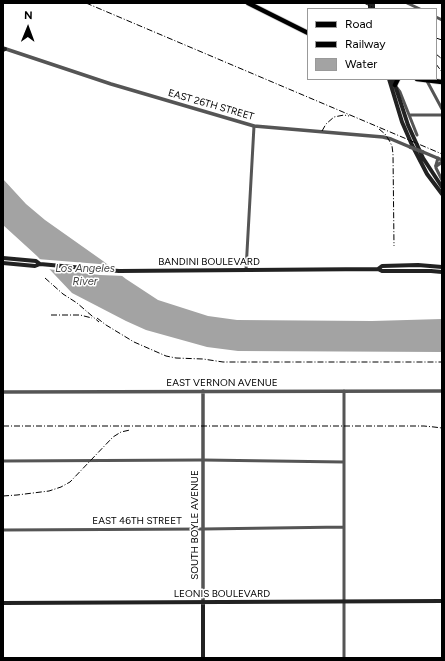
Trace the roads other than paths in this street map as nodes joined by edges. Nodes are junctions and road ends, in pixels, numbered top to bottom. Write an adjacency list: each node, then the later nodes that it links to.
1 (248, 3): 4 (main road)
2 (407, 3): 3 (street)
3 (418, 8)
4 (307, 32)
5 (4, 49): 15 (street, EAST 26TH STREET)
6 (389, 80): 21 (main road)
7 (393, 80): 11 (main road)
8 (398, 80): 11 (main road)
9 (426, 80): 10 (main road); 12 (street)
10 (442, 82)
11 (395, 85): 13 (street); 20 (main road)
12 (442, 109)
13 (409, 115): 14 (street); 16 (street)
14 (442, 115)
15 (254, 126): 17 (street, EAST 26TH STREET, bridge); 27 (street)
16 (417, 135)
17 (441, 160): 18 (street)
18 (436, 166): 19 (street)
19 (442, 180)
20 (442, 187)
21 (442, 194)
22 (3, 258): 24 (main road, BANDINI BOULEVARD)
23 (3, 263): 24 (main road, BANDINI BOULEVARD)
24 (40, 264): 27 (main road, BANDINI BOULEVARD)
25 (442, 266): 26 (main road, BANDINI BOULEVARD)
26 (378, 268): 27 (main road, BANDINI BOULEVARD); 28 (main road, BANDINI BOULEVARD)
27 (246, 270)
28 (442, 272)
29 (203, 391): 30 (street, EAST VERNON AVENUE); 32 (street, EAST VERNON AVENUE); 33 (street, SOUTH BOYLE AVENUE)
30 (344, 391): 31 (street, EAST VERNON AVENUE); 35 (street)
31 (442, 391)
32 (3, 392)
33 (203, 460): 34 (street); 35 (street); 37 (street, SOUTH BOYLE AVENUE)
34 (3, 461)
35 (344, 462): 36 (street)
36 (344, 527): 37 (street, EAST 46TH STREET); 41 (street)
37 (203, 529): 38 (street, EAST 46TH STREET); 40 (street, SOUTH BOYLE AVENUE)
38 (3, 530)
39 (442, 601): 41 (main road, LEONIS BOULEVARD)
40 (203, 602): 41 (main road, LEONIS BOULEVARD); 42 (main road, LEONIS BOULEVARD); 43 (main road, SOUTH BOYLE AVENUE)
41 (344, 602): 44 (street)
42 (3, 603)
43 (203, 658)
44 (344, 658)

